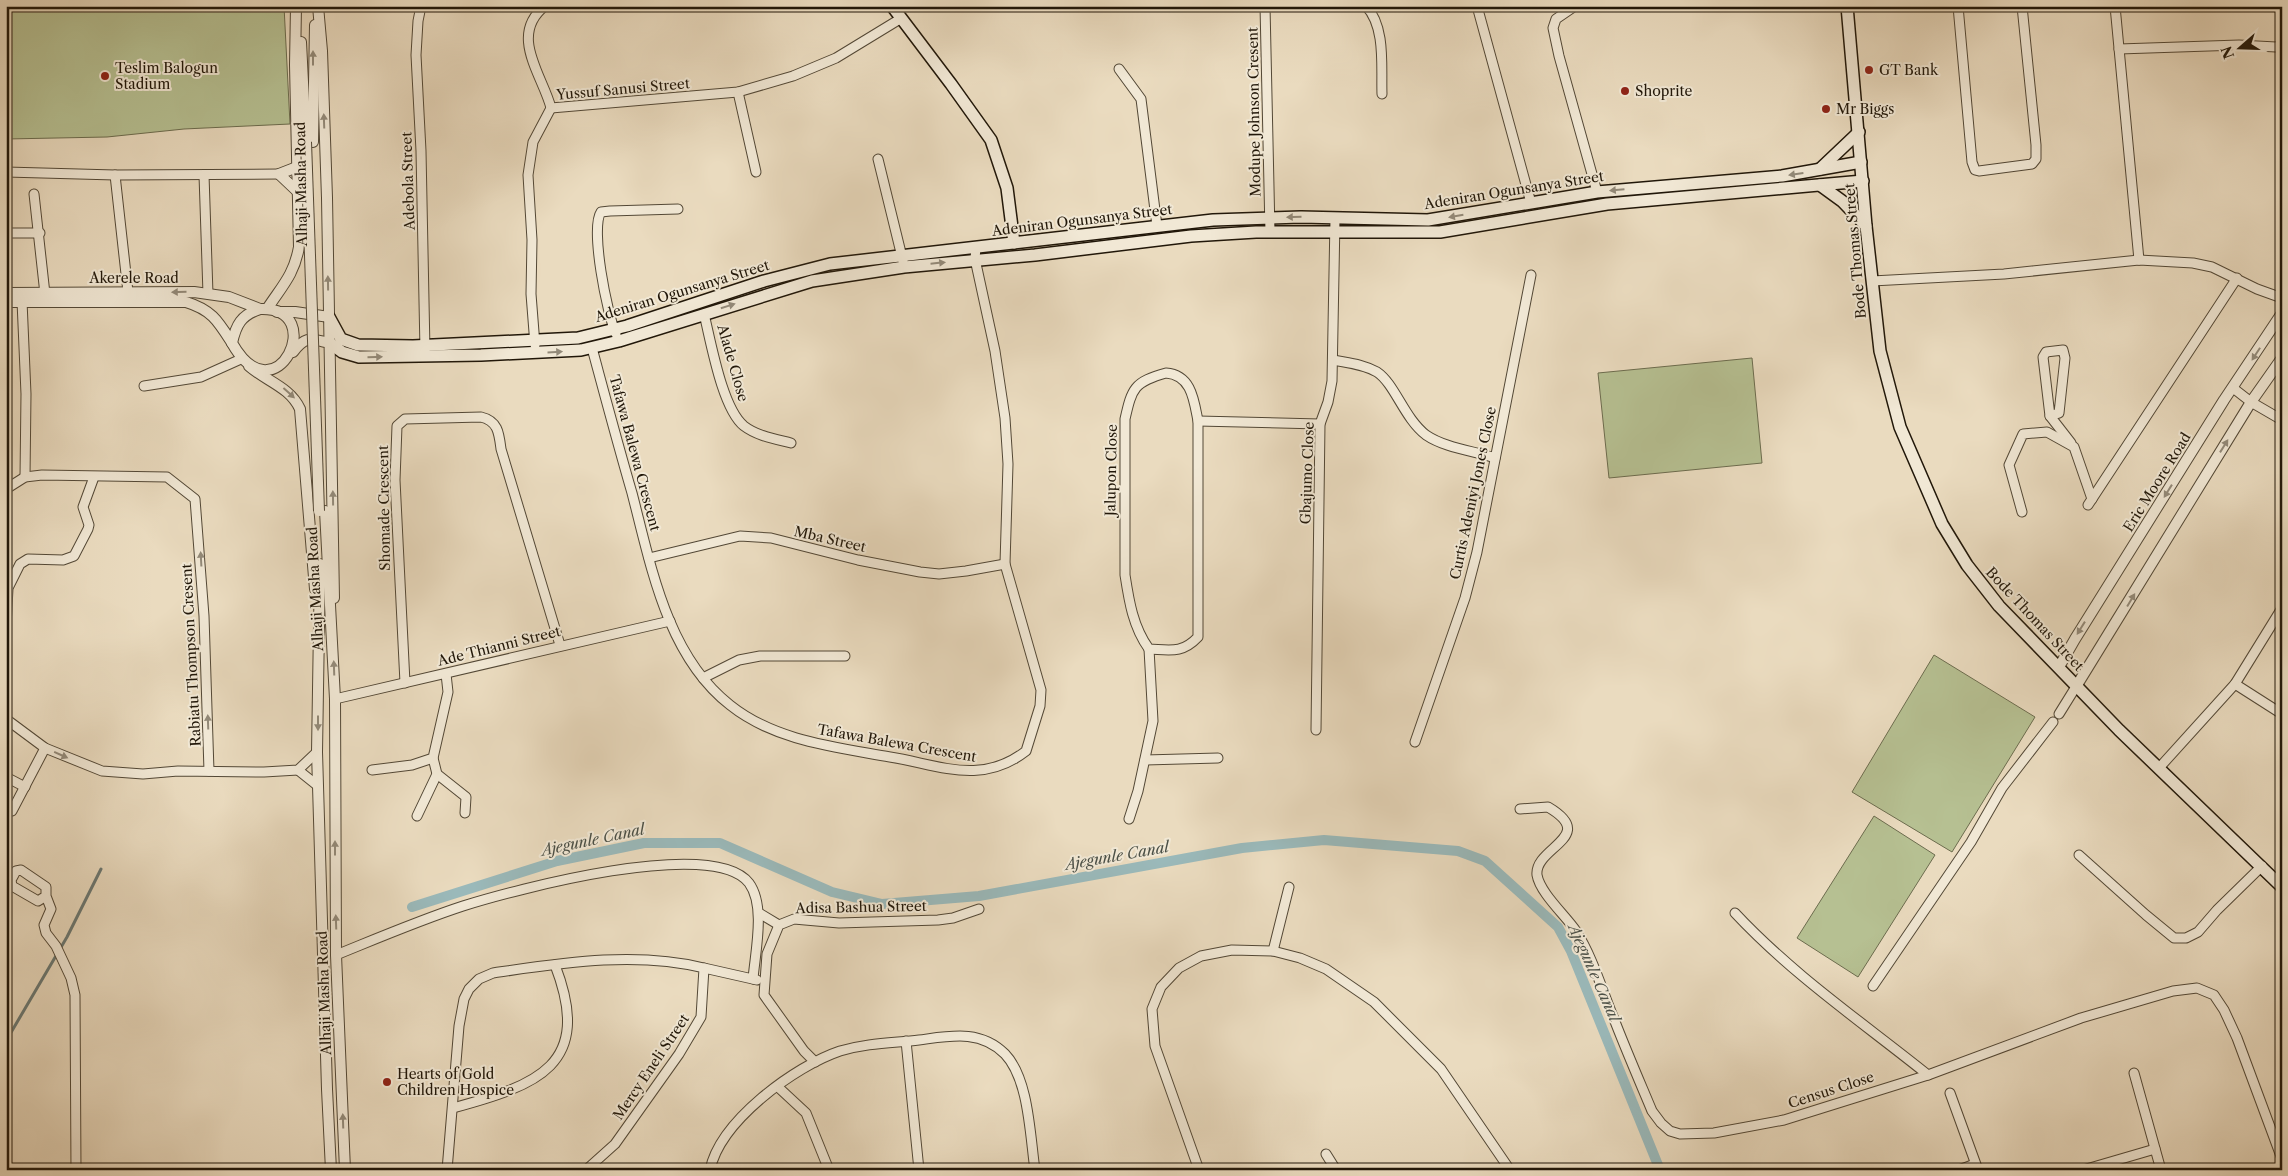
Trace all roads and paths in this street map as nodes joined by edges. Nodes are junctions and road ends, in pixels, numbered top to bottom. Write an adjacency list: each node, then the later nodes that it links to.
1 (297, 6): 22 (street, Alhaji Masha Road); 25 (street)
2 (318, 6): 22 (street, Alhaji Masha Road, one-way to 2); 67 (street, one-way to 2)
3 (421, 6): 74 (street, Adebola Street)
4 (545, 6): 20 (street)
5 (892, 6): 14 (main road)
6 (1265, 6): 41 (street, Modupe Johnson Cresent)
7 (1366, 6): 19 (street)
8 (1477, 6): 39 (street)
9 (1575, 6): 36 (street)
10 (1847, 6): 21 (main road, Bode Thomas Street)
11 (1958, 6): 12 (street)
12 (2022, 6)
13 (2115, 6): 16 (street)
14 (900, 19): 18 (street, Yussuf Sanusi Street); 49 (main road)
15 (2282, 45): 16 (street)
16 (2119, 49): 52 (street)
17 (1119, 69): 43 (street)
18 (738, 92): 20 (street, Yussuf Sanusi Street); 28 (street)
19 (1382, 94)
20 (551, 108): 69 (street, Yussuf Sanusi Street)
21 (1859, 132): 24 (main road, Bode Thomas Street); 26 (main road)
22 (309, 142): 93 (street, Alhaji Masha Road, bridge)
23 (878, 159): 51 (street)
24 (1861, 162): 26 (main road, Adeniran Ogunsanya Street); 32 (main road, Bode Thomas Street)
25 (297, 167): 29 (street); 35 (street)
26 (1817, 171): 34 (main road, Adeniran Ogunsanya Street, one-way to 34)
27 (6, 172): 30 (street)
28 (756, 172)
29 (279, 174): 31 (street); 35 (street)
30 (115, 175): 31 (street); 57 (street)
31 (204, 176): 60 (street)
32 (1863, 181): 33 (main road, Adeniran Ogunsanya Street); 44 (main road, Bode Thomas Street)
33 (1820, 186): 38 (main road, Adeniran Ogunsanya Street); 44 (main road)
34 (1649, 187): 36 (main road, Adeniran Ogunsanya Street, one-way to 36); 38 (main road)
35 (298, 192): 64 (street)
36 (1597, 192): 39 (main road, Adeniran Ogunsanya Street)
37 (34, 194): 48 (street)
38 (1651, 201): 46 (main road, Adeniran Ogunsanya Street)
39 (1531, 203): 42 (main road, Adeniran Ogunsanya Street, one-way to 42)
40 (678, 209): 68 (street)
41 (1270, 218): 42 (main road, Adeniran Ogunsanya Street, one-way to 41); 43 (main road, Adeniran Ogunsanya Street); 45 (street, Modupe Johnson Cresent)
42 (1335, 219): 46 (street, Gbajumo Close)
43 (1158, 226): 49 (main road, Adeniran Ogunsanya Street)
44 (1866, 226): 56 (main road, Bode Thomas Street)
45 (1270, 232): 46 (main road, Adeniran Ogunsanya Street); 50 (main road, Adeniran Ogunsanya Street)
46 (1335, 232): 78 (street, Gbajumo Close)
47 (6, 233): 48 (street)
48 (40, 233): 59 (street)
49 (1014, 243): 50 (main road, Adeniran Ogunsanya Street)
50 (975, 253): 51 (main road, Adeniran Ogunsanya Street); 53 (main road, Adeniran Ogunsanya Street, one-way to 50); 96 (street, Tafawa Balewa Crescent)
51 (901, 254): 53 (street); 68 (main road, Adeniran Ogunsanya Street)
52 (2139, 260): 55 (street); 56 (street)
53 (904, 266): 66 (main road, Adeniran Ogunsanya Street, one-way to 53)
54 (1531, 274): 89 (street, Curtis Adeniyi Jones Close)
55 (2236, 278): 62 (street); 88 (street)
56 (1872, 281): 105 (main road, Bode Thomas Street)
57 (128, 292): 59 (street, Akerele Road); 60 (street, Akerele Road, one-way to 57)
58 (6, 294): 61 (street, Akerele Road)
59 (45, 294): 61 (street, Akerele Road)
60 (208, 294): 64 (street, Akerele Road)
61 (23, 298): 63 (street); 72 (street); 90 (street)
62 (2282, 298)
63 (6, 302)
64 (268, 310): 67 (street); 72 (street); 76 (street)
65 (2282, 313): 81 (street, Eric Moore Road, one-way to 81)
66 (704, 314): 70 (main road, Adeniran Ogunsanya Street); 87 (street, Alade Close)
67 (329, 317): 71 (street); 74 (main road, Adeniran Ogunsanya Street)
68 (614, 330): 69 (main road, Adeniran Ogunsanya Street); 70 (street)
69 (535, 341): 74 (main road, Adeniran Ogunsanya Street); 75 (street, Yussuf Sanusi Street)
70 (619, 341): 73 (main road, Adeniran Ogunsanya Street)
71 (330, 343): 74 (main road, Adeniran Ogunsanya Street, one-way to 74); 76 (street); 98 (street, one-way to 71)
72 (232, 344): 79 (street)
73 (592, 348): 75 (main road, Adeniran Ogunsanya Street, one-way to 73); 95 (street, Tafawa Balewa Crescent)
74 (425, 350): 75 (main road, Adeniran Ogunsanya Street)
75 (536, 353)
76 (289, 357): 79 (street)
77 (2282, 358): 82 (street)
78 (1333, 360): 86 (street, Gbajumo Close); 89 (street)
79 (245, 362): 80 (street); 99 (street, one-way to 99)
80 (144, 386)
81 (2233, 388): 82 (street); 105 (street, Eric Moore Road, one-way to 105)
82 (2251, 402): 84 (street); 110 (street, one-way to 82)
83 (2050, 416): 83 (street); 88 (street)
84 (2282, 420)
85 (1198, 421): 86 (street); 103 (street, Jalupon Close); 103 (street, Jalupon Close)
86 (1320, 424): 114 (street, Gbajumo Close)
87 (791, 443)
88 (2074, 447): 94 (street)
89 (1495, 458): 115 (street, Curtis Adeniyi Jones Close)
90 (25, 477): 91 (street, Rabiatu Thompson Cresent); 92 (street, Rabiatu Thompson Cresent)
91 (94, 477): 101 (street); 122 (street, Rabiatu Thompson Cresent, one-way to 91)
92 (6, 489)
93 (322, 511): 98 (street, Alhaji Masha Road); 99 (street, Alhaji Masha Road)
94 (2022, 512)
95 (649, 558): 96 (street, Mba Street); 100 (street, Tafawa Balewa Crescent)
96 (1005, 564): 107 (street, Tafawa Balewa Crescent)
97 (2282, 608): 109 (street)
98 (332, 617): 111 (street, Alhaji Masha Road, one-way to 98)
99 (319, 621): 117 (street, Alhaji Masha Road, one-way to 117)
100 (670, 621): 102 (street, Ade Thianni Street); 107 (street, Tafawa Balewa Crescent)
101 (6, 627)
102 (560, 645): 106 (street, Ade Thianni Street); 108 (street, Shomade Crescent)
103 (1149, 649): 120 (street, Jalupon Close)
104 (845, 656): 107 (street)
105 (2059, 668): 110 (main road, Bode Thomas Street)
106 (446, 674): 108 (street, Ade Thianni Street); 118 (street)
107 (704, 678)
108 (405, 683): 111 (street, Ade Thianni Street)
109 (2235, 684): 112 (street); 121 (street)
110 (2077, 686): 121 (main road, Bode Thomas Street); 149 (street)
111 (335, 698): 143 (street, Alhaji Masha Road, one-way to 111)
112 (2282, 714)
113 (6, 719): 116 (street)
114 (1316, 730)
115 (1415, 742)
116 (45, 748): 122 (street, one-way to 122); 128 (street)
117 (317, 752): 123 (street); 127 (street, Alhaji Masha Road)
118 (433, 758): 124 (street); 125 (street)
119 (1218, 758): 120 (street)
120 (1144, 760): 133 (street, Jalupon Close)
121 (2159, 768): 135 (main road, Bode Thomas Street)
122 (210, 770): 123 (street)
123 (298, 770): 127 (street)
124 (372, 770)
125 (437, 774): 131 (street); 132 (street)
126 (6, 777): 128 (street)
127 (318, 786): 162 (street, Alhaji Masha Road)
128 (25, 787): 130 (street)
129 (1520, 810): 153 (street, Census Close)
130 (12, 811)
131 (465, 813)
132 (417, 816)
133 (1129, 819)
134 (2079, 855): 135 (street)
135 (2262, 866): 137 (main road, Bode Thomas Street)
136 (1289, 887): 144 (street)
137 (2282, 887)
138 (46, 896): 161 (street)
139 (979, 909): 142 (street, Adisa Bashua Street)
140 (759, 913): 142 (street); 143 (street); 147 (street)
141 (1736, 913): 153 (street)
142 (779, 925): 148 (street, Adisa Bashua Street)
143 (336, 951): 163 (street, Alhaji Masha Road, one-way to 143)
144 (1273, 951): 170 (street); 172 (street)
145 (555, 965): 146 (street); 156 (street); 156 (street)
146 (704, 968): 147 (street); 165 (street, Mercy Eneli Street)
147 (753, 980): 148 (street)
148 (764, 982): 151 (street, Adisa Bashua Street)
149 (1873, 986)
150 (906, 1041): 151 (street); 168 (street); 169 (street)
151 (815, 1062): 154 (street)
152 (2134, 1073): 157 (street)
153 (1928, 1075): 159 (street, Census Close)
154 (778, 1087): 166 (street); 167 (street)
155 (1950, 1093): 160 (street)
156 (454, 1108): 164 (street)
157 (2155, 1149): 174 (street); 175 (street)
158 (1326, 1154): 171 (street)
159 (2282, 1159)
160 (1977, 1167): 173 (street)
161 (76, 1170)
162 (331, 1170)
163 (345, 1170)
164 (447, 1170)
165 (586, 1170)
166 (710, 1170)
167 (829, 1170)
168 (919, 1170)
169 (1035, 1170)
170 (1199, 1170)
171 (1336, 1170)
172 (1510, 1170)
173 (1959, 1170)
174 (2083, 1170)
175 (2161, 1170)

